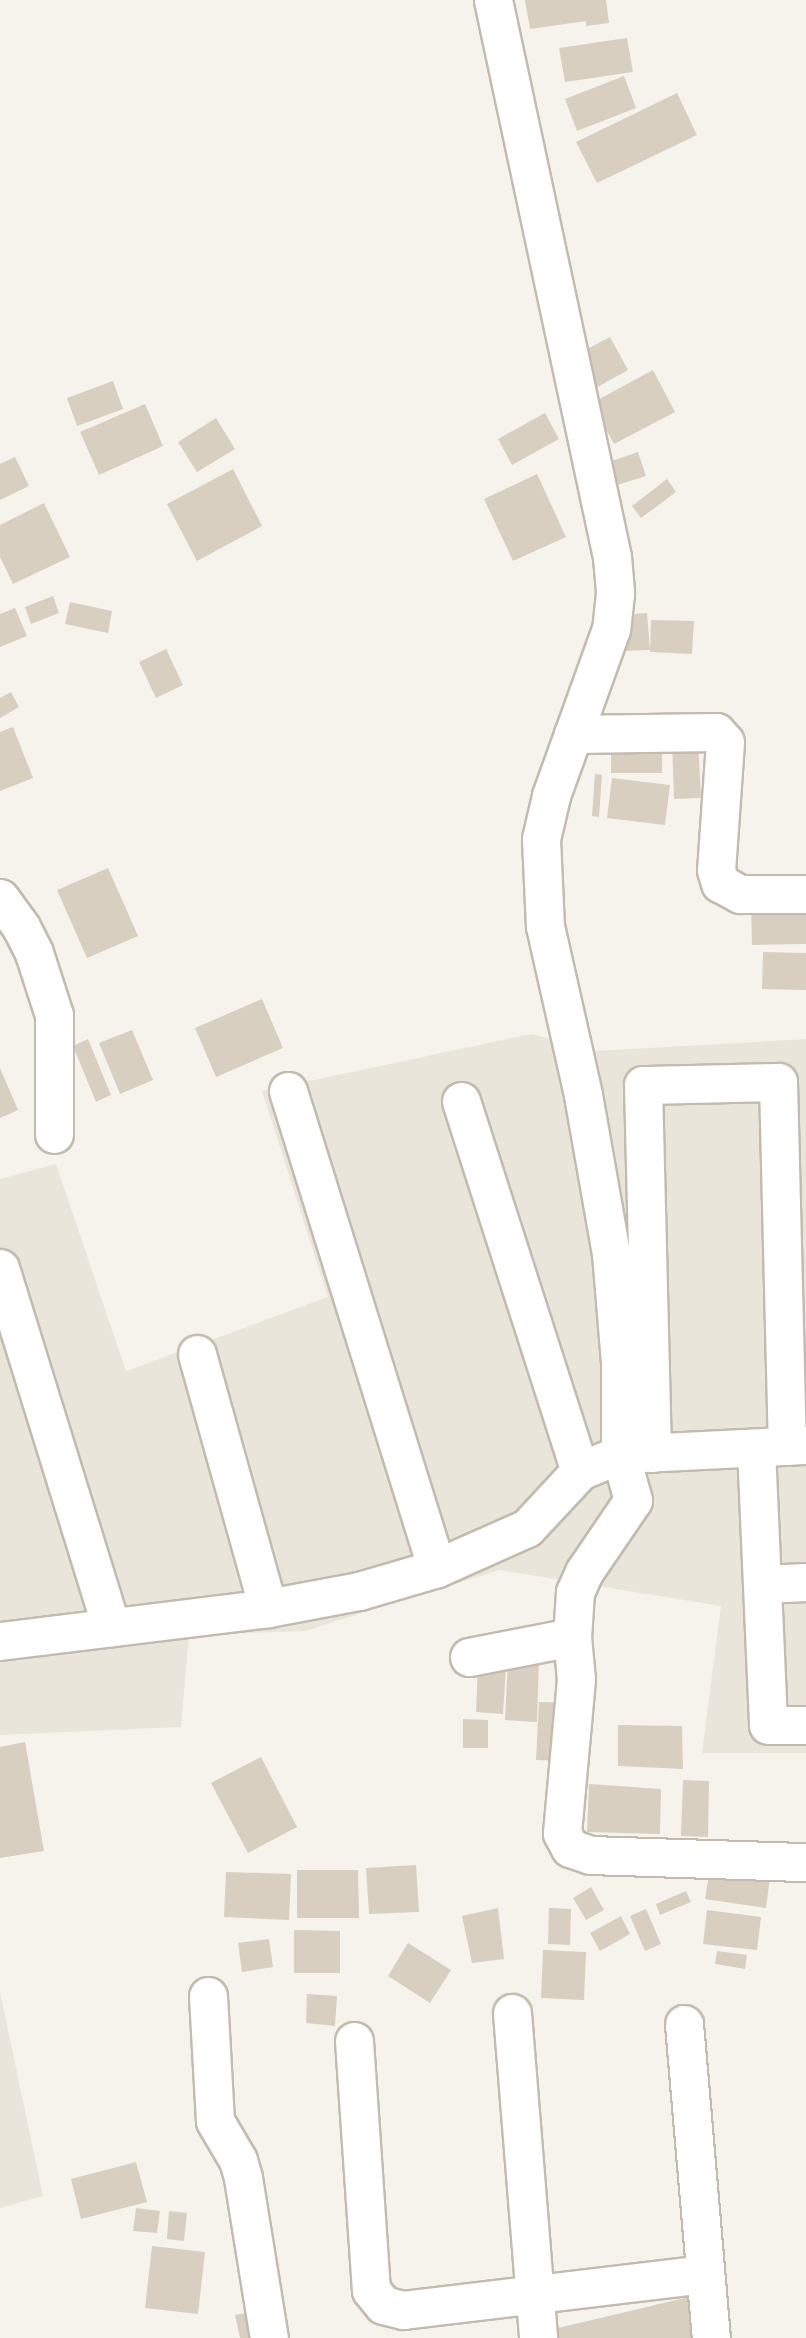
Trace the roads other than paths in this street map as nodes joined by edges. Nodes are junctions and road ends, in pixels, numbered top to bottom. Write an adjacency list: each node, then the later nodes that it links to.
1 (493, 0): 2 (street)
2 (573, 734): 3 (street); 11 (street)
3 (806, 894)
4 (0, 898): 7 (street)
5 (288, 1091): 13 (street)
6 (461, 1101): 12 (street)
7 (54, 1134)
8 (0, 1268): 17 (street)
9 (197, 1354): 16 (street)
10 (783, 1446): 11 (street); 11 (street); 15 (street)
11 (636, 1454): 12 (street); 18 (street)
12 (580, 1471): 13 (street)
13 (437, 1568): 16 (street)
14 (806, 1582): 15 (street)
15 (762, 1584): 21 (street)
16 (268, 1608): 17 (street)
17 (111, 1627): 19 (street)
18 (572, 1637): 20 (street); 22 (street)
19 (0, 1641)
20 (469, 1657)
21 (806, 1725)
22 (806, 1861)
23 (208, 1996): 29 (street)
24 (512, 2013): 28 (street)
25 (684, 2024): 27 (street)
26 (354, 2041): 28 (street)
27 (704, 2274): 28 (street); 31 (street)
28 (536, 2296): 30 (street)
29 (269, 2338)
30 (538, 2338)
31 (711, 2338)

